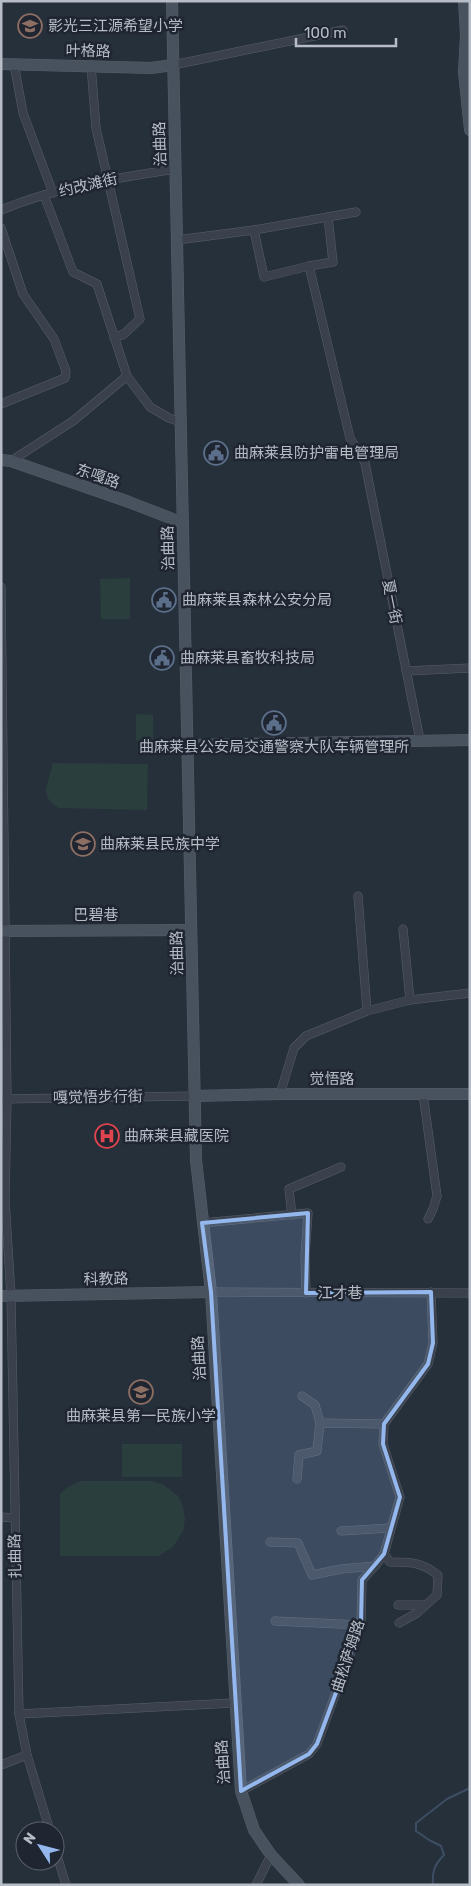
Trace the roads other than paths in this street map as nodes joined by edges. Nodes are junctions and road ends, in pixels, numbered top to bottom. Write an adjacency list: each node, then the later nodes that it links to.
1 (172, 1): 6 (main road, 治曲路)
2 (464, 1): 8 (main road)
3 (344, 30): 6 (street)
4 (1, 64): 5 (main road, 叶格路)
5 (14, 64): 7 (main road, 叶格路); 11 (street)
6 (173, 65): 7 (main road, 叶格路); 9 (main road, 治曲路)
7 (92, 66): 10 (street)
8 (470, 130)
9 (176, 169): 10 (street, 约改滩街); 18 (main road, 治曲路)
10 (109, 180): 11 (street, 约改滩街); 20 (street)
11 (53, 193): 12 (street, 约改滩街)
12 (44, 195): 13 (street, 约改滩街); 20 (street)
13 (1, 210)
14 (356, 212): 15 (street)
15 (328, 217): 17 (street); 19 (street)
16 (1, 228): 22 (street)
17 (254, 230): 18 (street); 19 (street)
18 (177, 240): 23 (main road, 治曲路)
19 (308, 266): 28 (street, 夏一街)
20 (114, 338): 21 (street)
21 (127, 376): 23 (street); 24 (street)
22 (1, 404)
23 (181, 422): 25 (main road, 治曲路)
24 (6, 461): 25 (main road, 东嘎路)
25 (183, 523): 31 (main road, 治曲路)
26 (1, 587): 35 (street, 扎曲路)
27 (470, 668): 28 (street)
28 (406, 671): 29 (street, 夏一街)
29 (420, 740): 30 (main road); 31 (main road)
30 (470, 740)
31 (188, 745): 34 (main road, 治曲路)
32 (358, 896): 38 (street)
33 (403, 929): 37 (street)
34 (191, 930): 35 (main road, 巴碧巷); 42 (main road, 治曲路)
35 (3, 931): 43 (street, 扎曲路)
36 (470, 993): 37 (street)
37 (410, 1000): 38 (street)
38 (367, 1011): 39 (street)
39 (280, 1094): 40 (main road, 觉悟路); 42 (main road, 觉悟路)
40 (423, 1094): 41 (main road, 觉悟路); 46 (street)
41 (470, 1094)
42 (195, 1096): 43 (street, 嘎觉悟步行街); 47 (main road, 治曲路)
43 (4, 1099): 52 (street, 扎曲路)
44 (341, 1167): 45 (street)
45 (292, 1215): 47 (street); 51 (street)
46 (428, 1219)
47 (202, 1224): 48 (main road, 治曲路)
48 (210, 1292): 51 (street, 江才巷); 52 (main road, 科教路); 69 (main road, 治曲路)
49 (431, 1292): 50 (street, 江才巷); 51 (street, 江才巷); 55 (street)
50 (470, 1292)
51 (306, 1293)
52 (6, 1296): 58 (street, 扎曲路)
53 (302, 1396): 54 (street)
54 (320, 1423): 55 (street); 56 (street)
55 (384, 1424): 62 (street, 曲松萨姆路)
56 (297, 1479)
57 (1, 1518): 58 (street)
58 (14, 1518): 70 (street, 扎曲路)
59 (389, 1528): 60 (street)
60 (342, 1531)
61 (270, 1542): 63 (street)
62 (384, 1554): 63 (street, 曲松萨姆路); 67 (street)
63 (375, 1566): 68 (street, 曲松萨姆路)
64 (398, 1604): 65 (street)
65 (425, 1604)
66 (275, 1621): 68 (street)
67 (399, 1623)
68 (361, 1625): 73 (street, 曲松萨姆路)
69 (234, 1703): 70 (street); 73 (main road, 治曲路)
70 (19, 1714): 71 (street, 扎曲路)
71 (27, 1755): 72 (street); 74 (street, 扎曲路)
72 (1, 1765)
73 (240, 1791): 75 (main road, 治曲路)
74 (47, 1821)
75 (271, 1855): 78 (street); 79 (main road, 治曲路)
76 (62, 1871): 77 (street)
77 (66, 1885)
78 (256, 1885)
79 (299, 1885)

